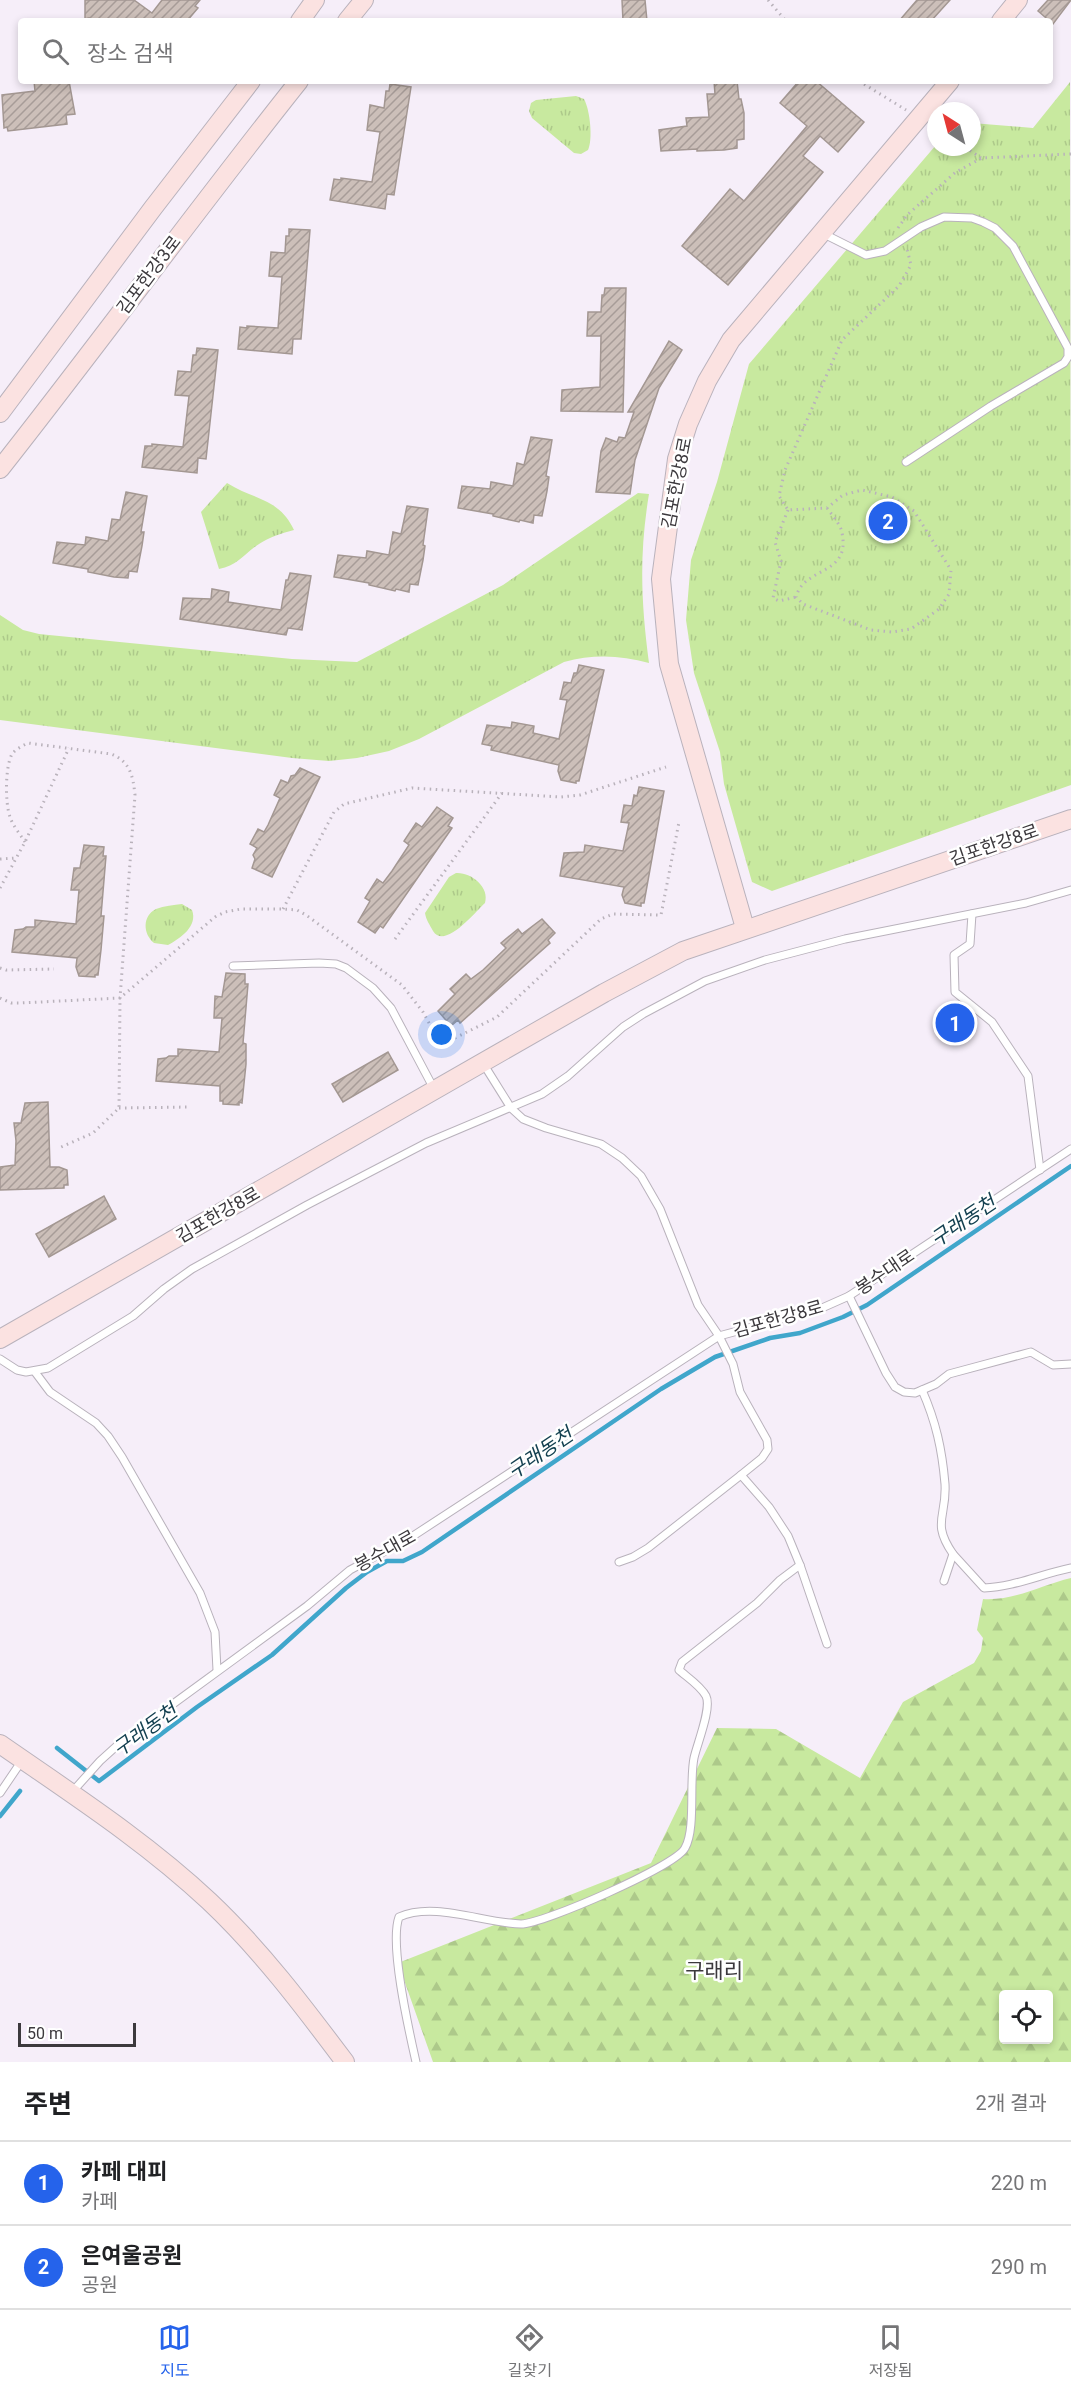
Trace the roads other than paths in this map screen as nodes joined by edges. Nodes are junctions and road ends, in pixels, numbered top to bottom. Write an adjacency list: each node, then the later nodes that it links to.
1 (315, 0): 4 (street)
2 (364, 0): 5 (street)
3 (1018, 0): 6 (street)
4 (302, 18)
5 (349, 18)
6 (1003, 18)
7 (249, 84): 11 (street, 김포한강3로)
8 (297, 84): 13 (street, 김포한강3로)
9 (948, 84): 10 (street, 김포한강8로)
10 (821, 233): 12 (lane); 17 (street, 김포한강8로)
11 (1, 411)
12 (906, 462)
13 (0, 469)
14 (1071, 819): 17 (street, 김포한강8로)
15 (1071, 890): 16 (lane)
16 (972, 914): 21 (lane); 23 (lane)
17 (745, 928): 19 (street, 김포한강8로); 20 (street, 김포한강8로)
18 (233, 966): 20 (lane)
19 (486, 1068): 20 (street, 김포한강8로); 21 (lane, 김포한강8로)
20 (435, 1091): 25 (street, 김포한강8로)
21 (511, 1108): 26 (lane, 김포한강8로); 29 (lane)
22 (1071, 1149): 23 (lane, 봉수대로)
23 (1040, 1170): 24 (lane, 봉수대로)
24 (851, 1300): 26 (lane, 김포한강8로); 30 (lane)
25 (1, 1336)
26 (719, 1336): 31 (lane); 38 (lane, 봉수대로)
27 (0, 1359): 29 (lane)
28 (1071, 1364): 30 (lane)
29 (35, 1372): 38 (lane)
30 (922, 1390): 32 (lane)
31 (741, 1475): 33 (lane); 34 (lane)
32 (953, 1554): 35 (lane); 36 (lane)
33 (619, 1562)
34 (800, 1565): 37 (lane); 44 (lane)
35 (1071, 1568)
36 (944, 1581)
37 (827, 1644)
38 (217, 1670): 41 (lane, 봉수대로)
39 (0, 1744): 40 (street)
40 (23, 1760): 41 (street); 42 (lane)
41 (77, 1787): 43 (street)
42 (0, 1793)
43 (345, 2062)
44 (416, 2062)

